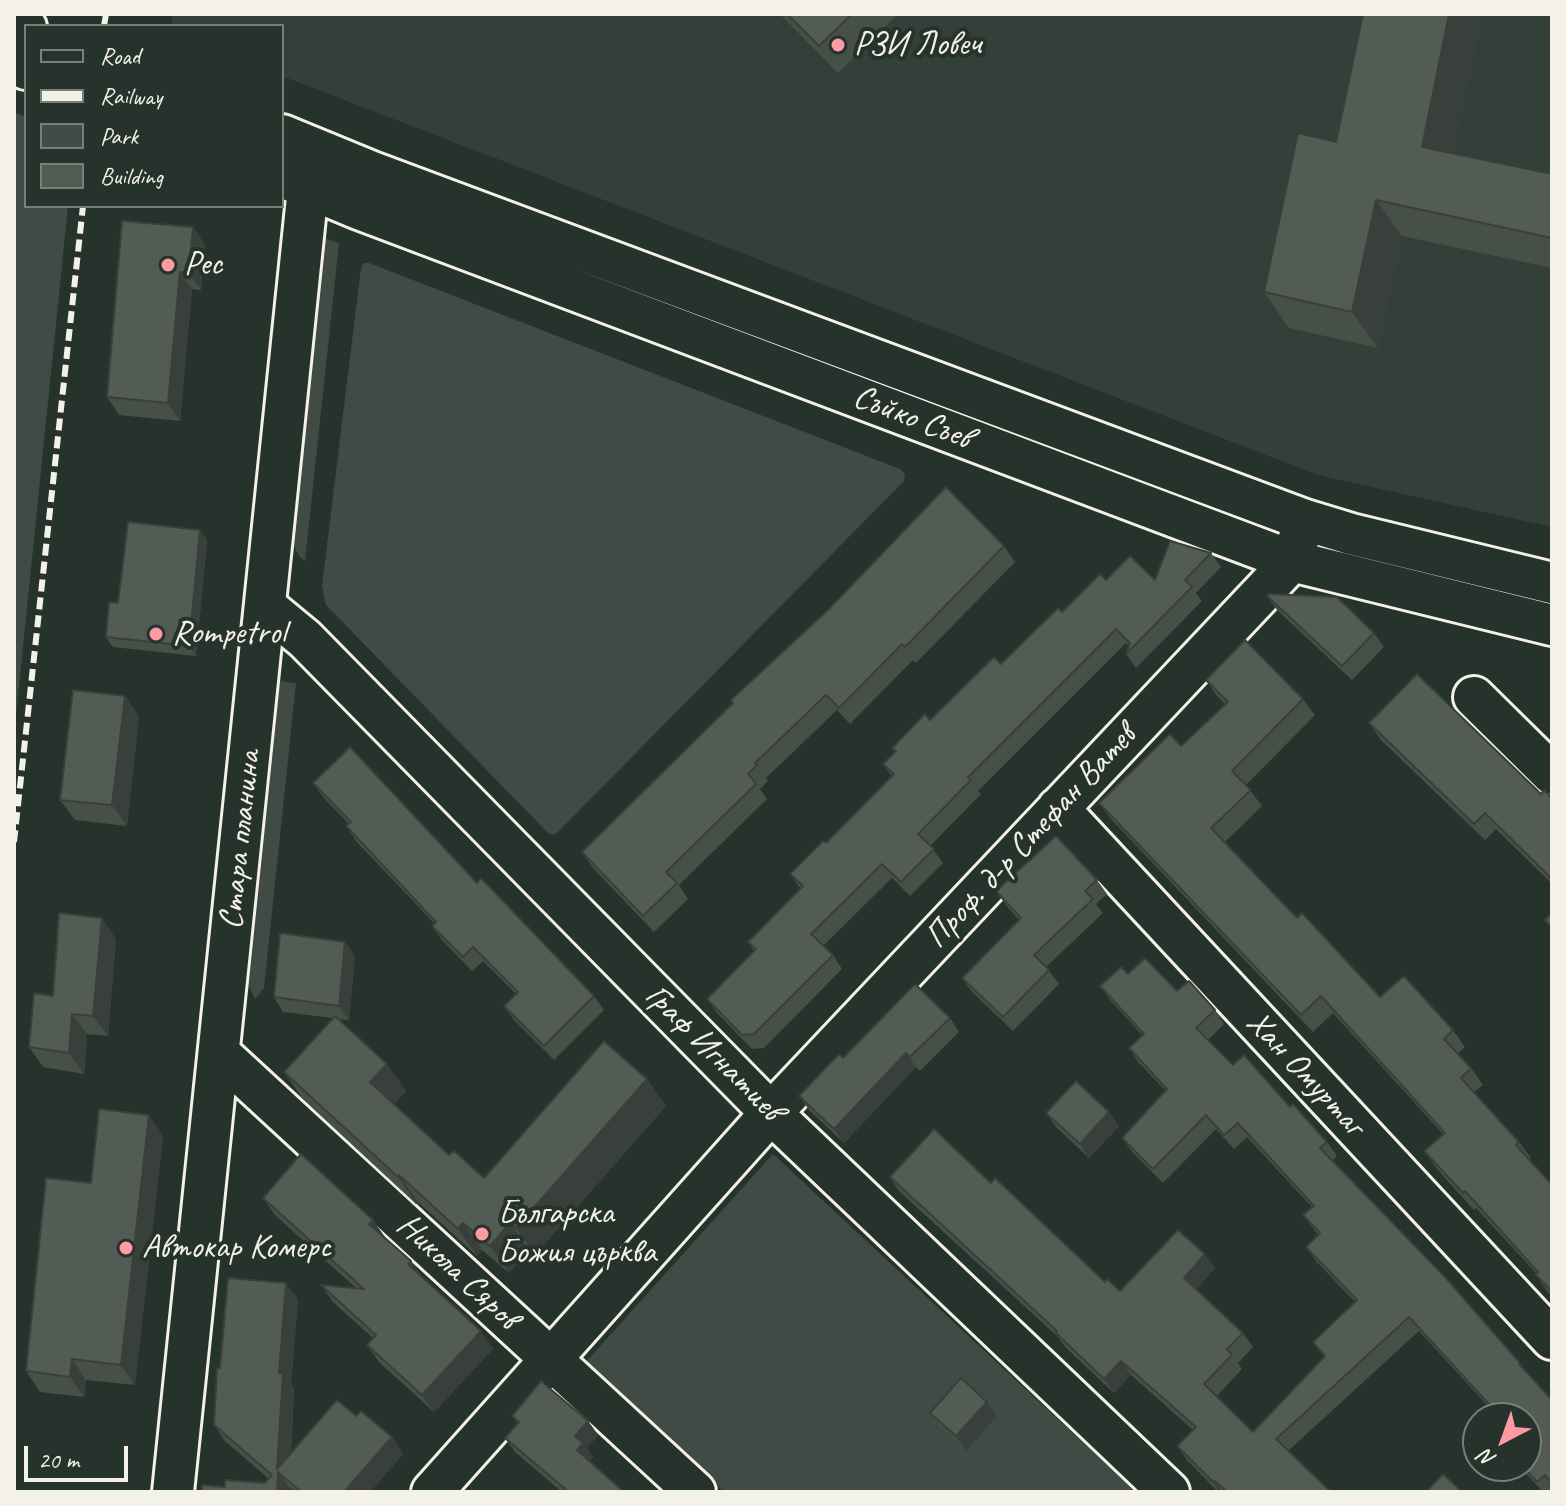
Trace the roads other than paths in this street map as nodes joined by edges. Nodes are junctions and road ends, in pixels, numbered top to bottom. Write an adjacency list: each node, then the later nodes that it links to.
1 (284, 136): 2 (street, Съйко Съев)
2 (321, 151): 3 (street, Стара планина); 4 (street, Съйко Съев)
3 (295, 182): 5 (street, Съйко Съев); 7 (street, Стара планина)
4 (1305, 520): 5 (street); 6 (street, Съйко Съев)
5 (1292, 561): 8 (street, Съйко Съев); 11 (street, Проф. д-р Стефан Ватев)
6 (1552, 583)
7 (265, 606): 12 (street, Стара планина); 13 (street, Граф Игнатиев)
8 (1552, 625)
9 (1474, 697): 10 (street)
10 (1552, 774)
11 (1058, 808): 13 (street, Проф. д-р Стефан Ватев); 14 (street, Хан Омуртаг)
12 (219, 1053): 15 (street, Никола Сяров); 16 (street, Стара планина)
13 (771, 1113): 15 (street, Проф. д-р Стефан Ватев); 19 (street, Граф Игнатиев)
14 (1552, 1339)
15 (551, 1358): 17 (street); 18 (street, Никола Сяров)
16 (173, 1492)
17 (432, 1492)
18 (695, 1492)
19 (1169, 1492)

